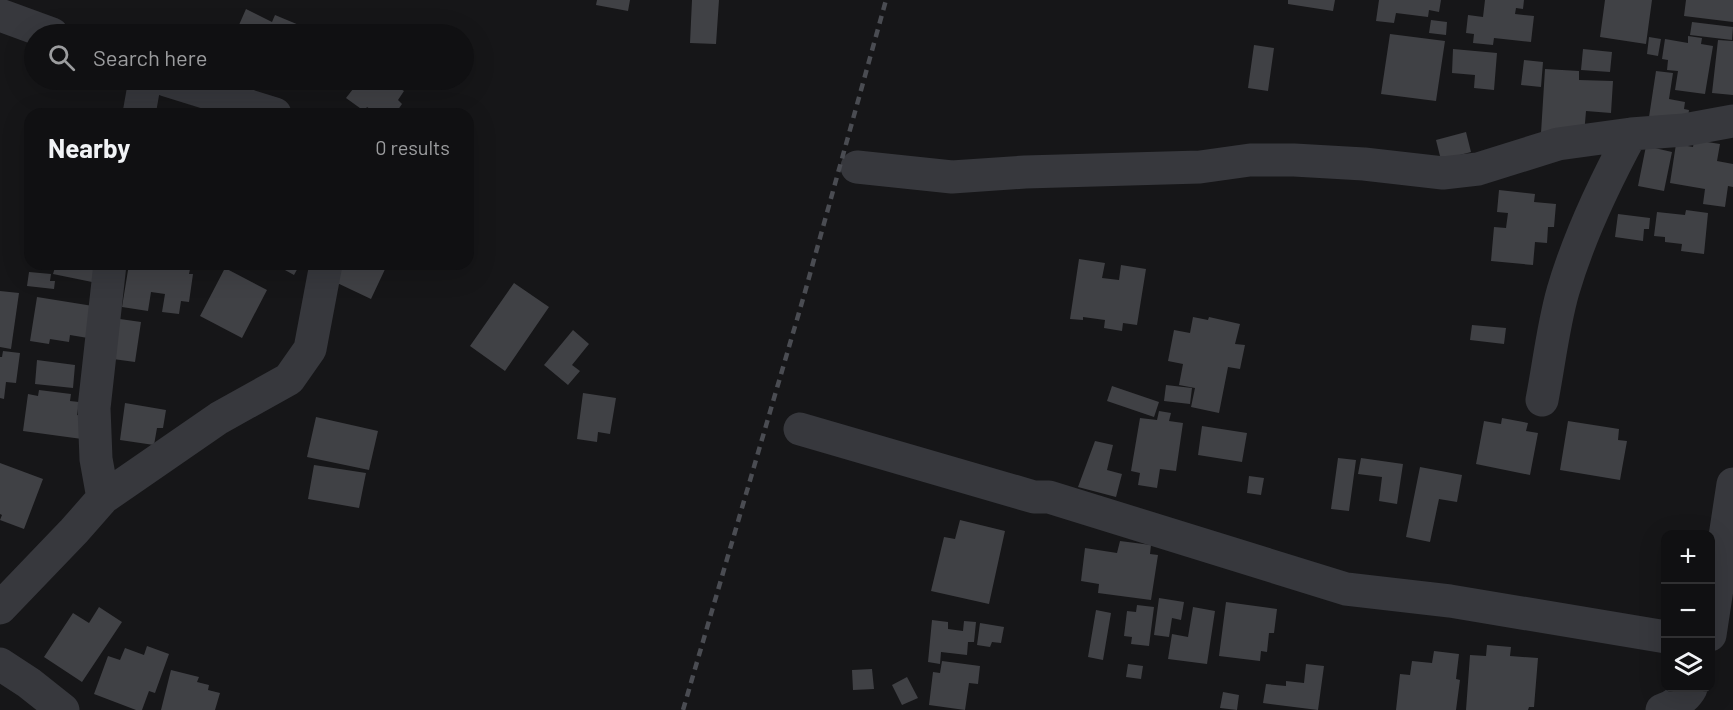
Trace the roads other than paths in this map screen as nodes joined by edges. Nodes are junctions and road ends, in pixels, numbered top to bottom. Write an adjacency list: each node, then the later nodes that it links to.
1 (0, 15): 2 (street)
2 (25, 24)
3 (143, 90): 5 (street)
4 (198, 90): 6 (street)
5 (140, 108)
6 (256, 108)
7 (1733, 121): 8 (street)
8 (1631, 134): 9 (street); 12 (street)
9 (857, 167)
10 (110, 270): 15 (street)
11 (325, 270): 15 (street)
12 (1542, 400)
13 (800, 429): 18 (street)
14 (1733, 484): 16 (street)
15 (103, 498): 17 (street)
16 (1715, 602)
17 (0, 608)
18 (1661, 636)
19 (0, 664): 21 (street)
20 (1689, 692): 22 (street)
21 (63, 710)
22 (1662, 710)

